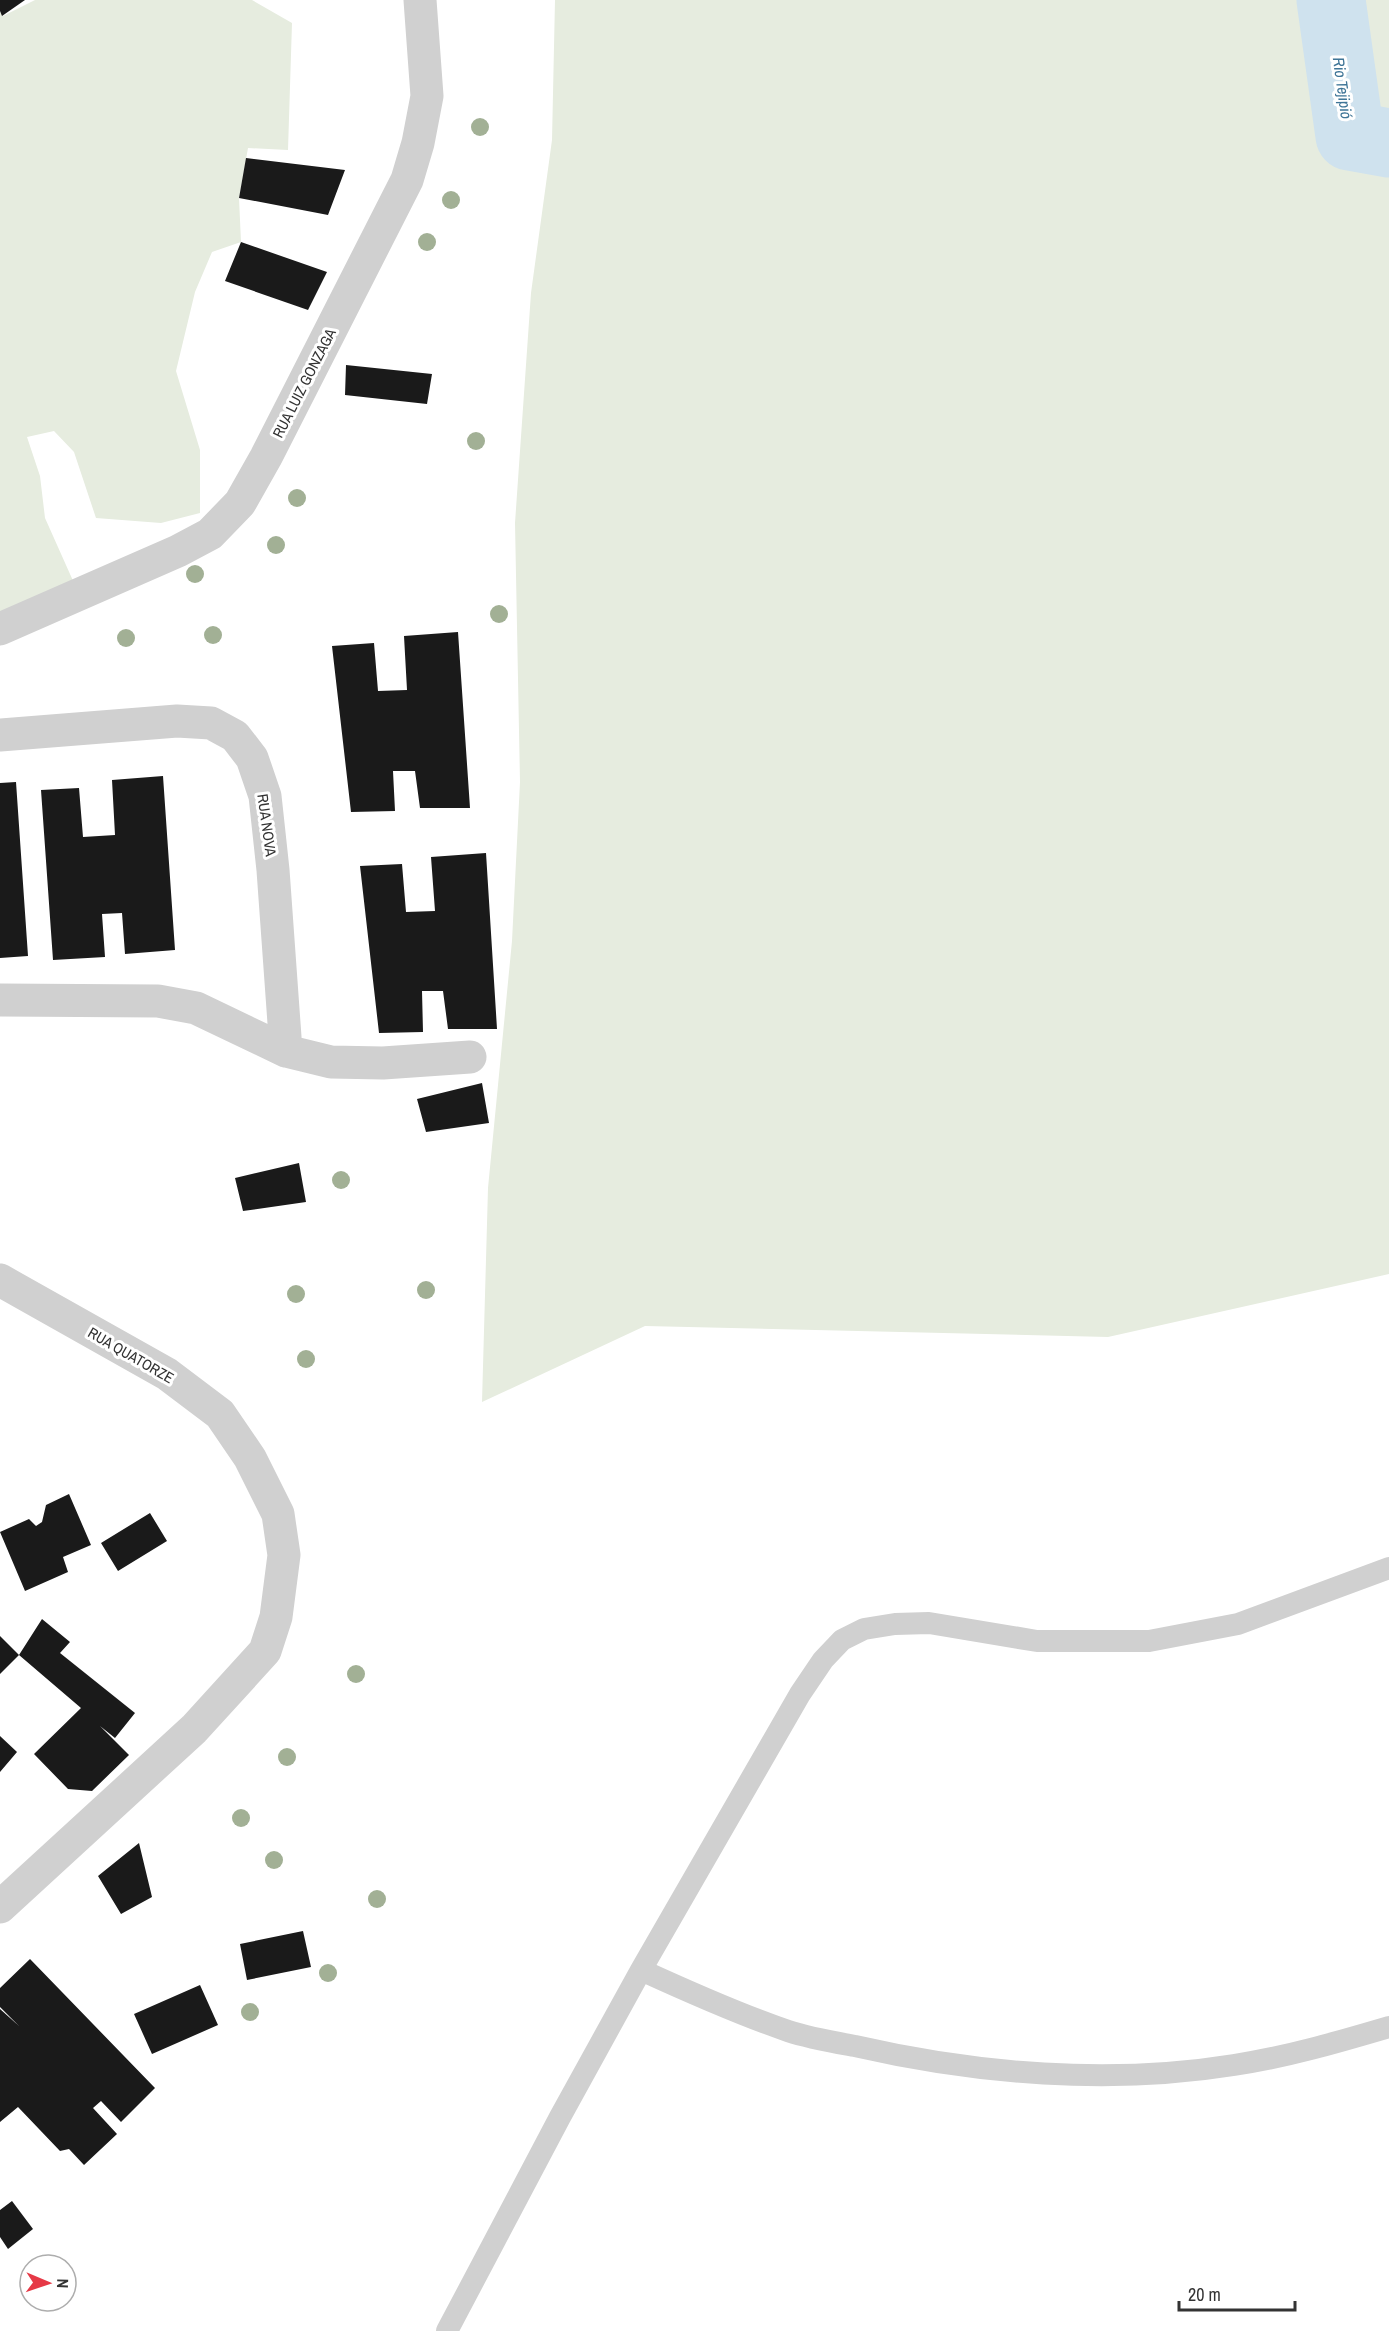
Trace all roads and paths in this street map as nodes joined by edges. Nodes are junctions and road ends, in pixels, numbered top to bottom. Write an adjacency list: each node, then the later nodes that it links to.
1 (420, 0): 2 (street, RUA LUIZ GONZAGA)
2 (0, 629)
3 (0, 735): 5 (street, RUA NOVA)
4 (0, 1000): 5 (street)
5 (286, 1051): 6 (street)
6 (470, 1057)
7 (0, 1280): 9 (street, RUA QUATORZE)
8 (1389, 1568): 10 (lane)
9 (0, 1907)
10 (641, 1970): 11 (lane); 12 (lane)
11 (1389, 2027)
12 (447, 2331)

